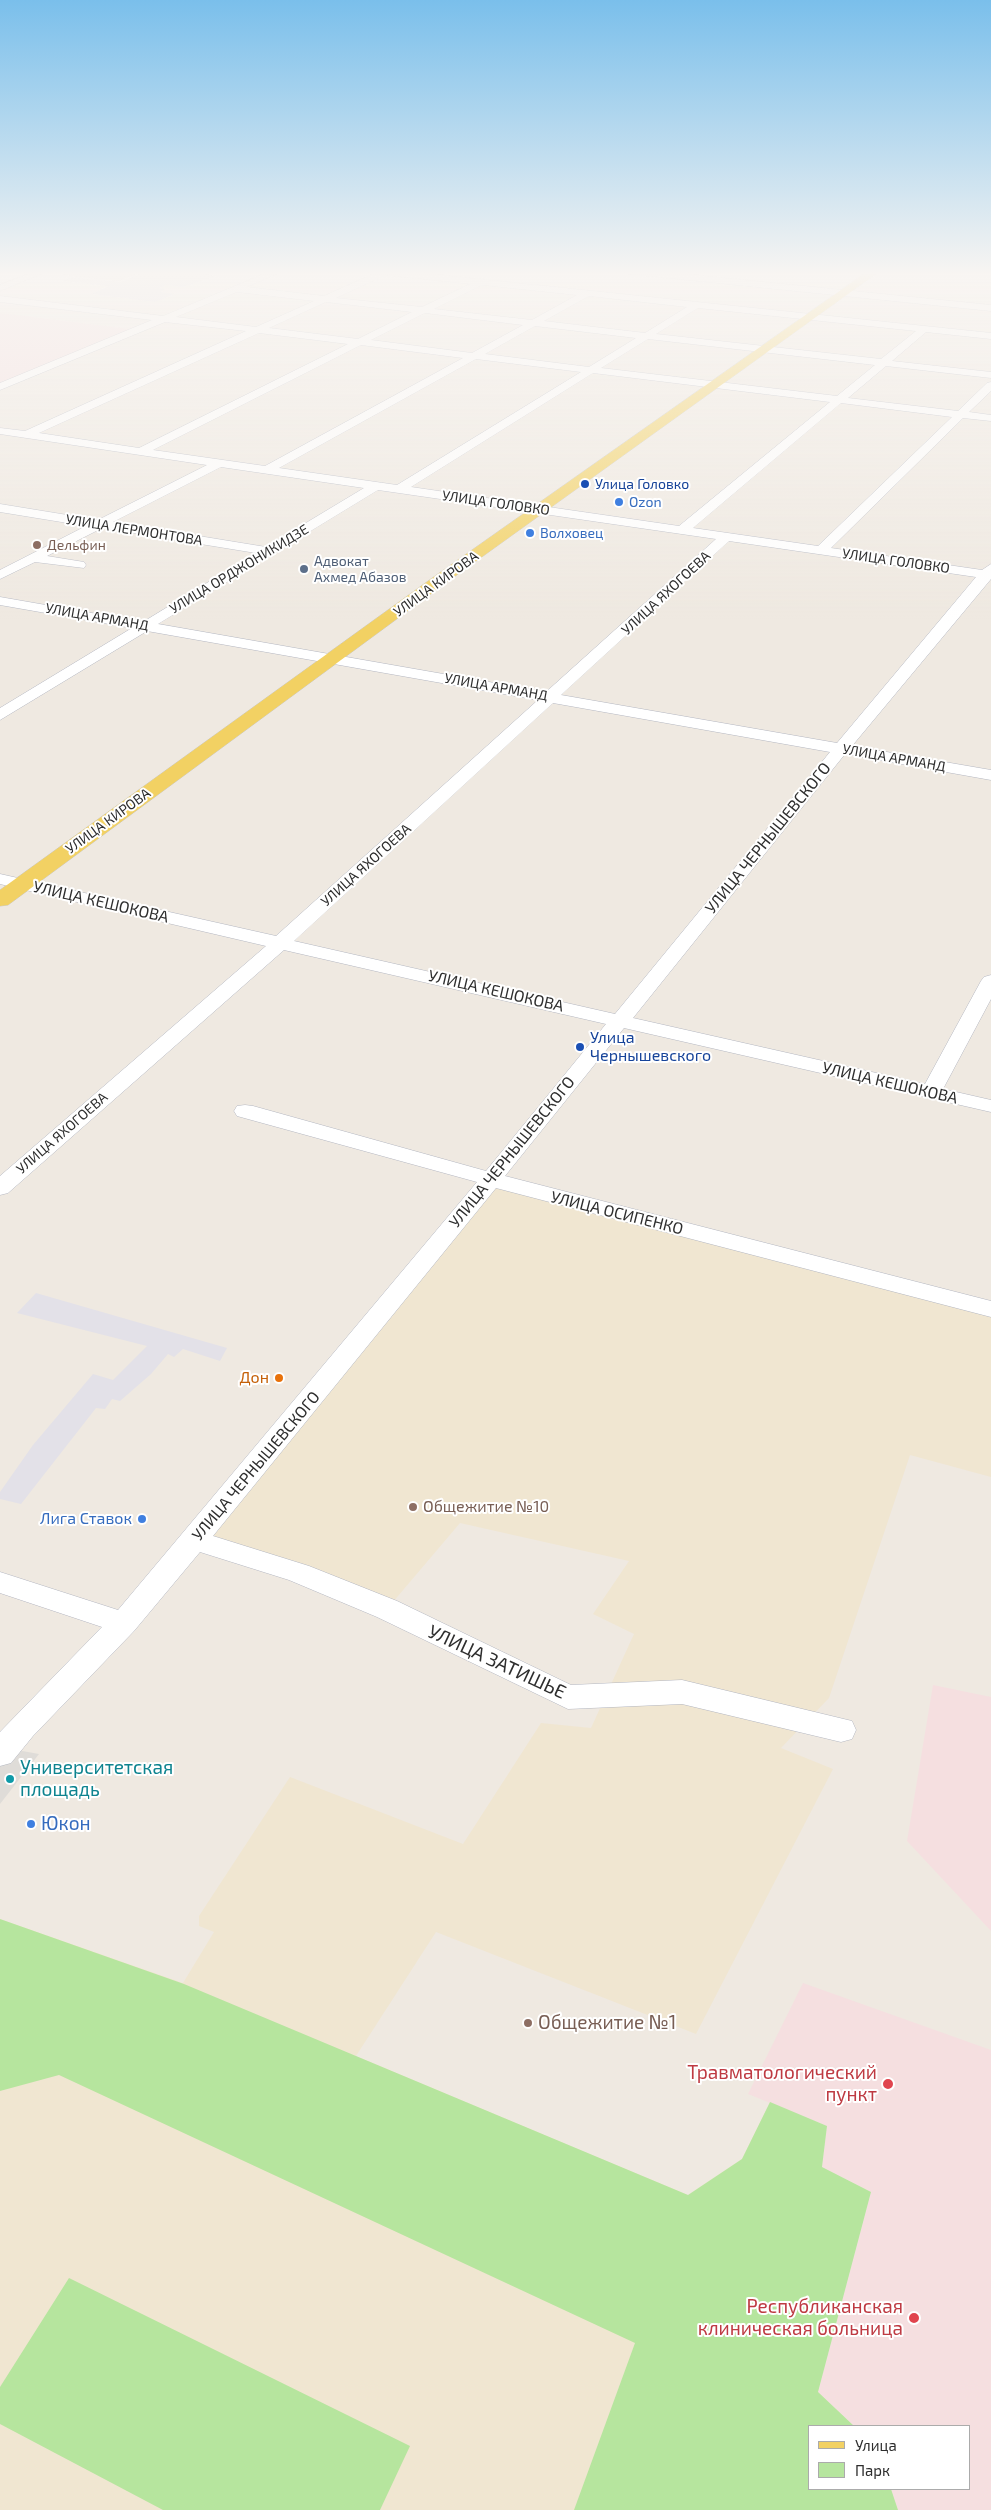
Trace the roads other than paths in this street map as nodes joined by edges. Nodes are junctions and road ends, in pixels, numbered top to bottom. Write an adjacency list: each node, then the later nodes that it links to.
1 (128, 388): 13 (street)
2 (267, 388): 14 (street)
3 (416, 388): 16 (street)
4 (562, 388): 18 (street)
5 (710, 388): 20 (main road, УЛИЦА КИРОВА)
6 (740, 388): 9 (street)
7 (854, 388): 9 (street)
8 (988, 388): 10 (street)
9 (840, 400): 10 (street); 22 (street)
10 (960, 414): 11 (street); 24 (street)
11 (991, 418)
12 (0, 431): 13 (street, УЛИЦА ГОЛОВКО)
13 (26, 434): 14 (street, УЛИЦА ГОЛОВКО)
14 (141, 451): 15 (street, УЛИЦА ГОЛОВКО)
15 (219, 463): 16 (street, УЛИЦА ГОЛОВКО); 21 (street)
16 (267, 470): 17 (street, УЛИЦА ГОЛОВКО)
17 (375, 486): 18 (street, УЛИЦА ГОЛОВКО); 25 (street, УЛИЦА ОРДЖОНИКИДЗЕ)
18 (399, 489): 20 (street, УЛИЦА ГОЛОВКО)
19 (0, 508): 21 (street, УЛИЦА ЛЕРМОНТОВА)
20 (540, 509): 22 (street, УЛИЦА ГОЛОВКО); 32 (main road, УЛИЦА КИРОВА)
21 (99, 524): 25 (street, УЛИЦА ЛЕРМОНТОВА); 26 (street)
22 (682, 530): 23 (street, УЛИЦА ГОЛОВКО)
23 (727, 536): 24 (street, УЛИЦА ГОЛОВКО); 33 (street, УЛИЦА ЯХОГОЕВА)
24 (821, 550): 28 (street, УЛИЦА ГОЛОВКО)
25 (268, 551): 31 (street, УЛИЦА ОРДЖОНИКИДЗЕ)
26 (33, 558): 27 (street); 29 (street)
27 (79, 565)
28 (989, 573): 35 (street, УЛИЦА ЧЕРНЫШЕВСКОГО)
29 (0, 575)
30 (0, 601): 31 (street, УЛИЦА АРМАНД)
31 (146, 626): 32 (street, УЛИЦА АРМАНД); 34 (street, УЛИЦА ОРДЖОНИКИДЗЕ)
32 (334, 658): 33 (street, УЛИЦА АРМАНД); 38 (main road, УЛИЦА КИРОВА)
33 (551, 697): 35 (street, УЛИЦА АРМАНД); 40 (street, УЛИЦА ЯХОГОЕВА)
34 (0, 715)
35 (841, 749): 36 (street, УЛИЦА АРМАНД); 42 (street, УЛИЦА ЧЕРНЫШЕВСКОГО)
36 (991, 776)
37 (0, 878): 38 (street, УЛИЦА КЕШОКОВА)
38 (22, 884): 39 (main road, УЛИЦА КИРОВА); 40 (street, УЛИЦА КЕШОКОВА)
39 (0, 900)
40 (281, 942): 42 (street, УЛИЦА КЕШОКОВА); 47 (street, УЛИЦА ЯХОГОЕВА)
41 (991, 981): 43 (street)
42 (620, 1020): 43 (street, УЛИЦА КЕШОКОВА); 46 (street, УЛИЦА ЧЕРНЫШЕВСКОГО)
43 (932, 1092): 44 (street, УЛИЦА КЕШОКОВА)
44 (991, 1106)
45 (245, 1111): 46 (street, УЛИЦА ОСИПЕНКО)
46 (490, 1180): 48 (street, УЛИЦА ОСИПЕНКО); 49 (street, УЛИЦА ЧЕРНЫШЕВСКОГО)
47 (0, 1188)
48 (991, 1310)
49 (194, 1540): 51 (street, УЛИЦА ЧЕРНЫШЕВСКОГО); 52 (street, УЛИЦА ЗАТИШЬЕ)
50 (0, 1582): 51 (street)
51 (124, 1623): 53 (street, УЛИЦА ЧЕРНЫШЕВСКОГО)
52 (841, 1730)
53 (11, 1733): 54 (street, УЛИЦА ЧЕРНЫШЕВСКОГО)
54 (0, 1754)

